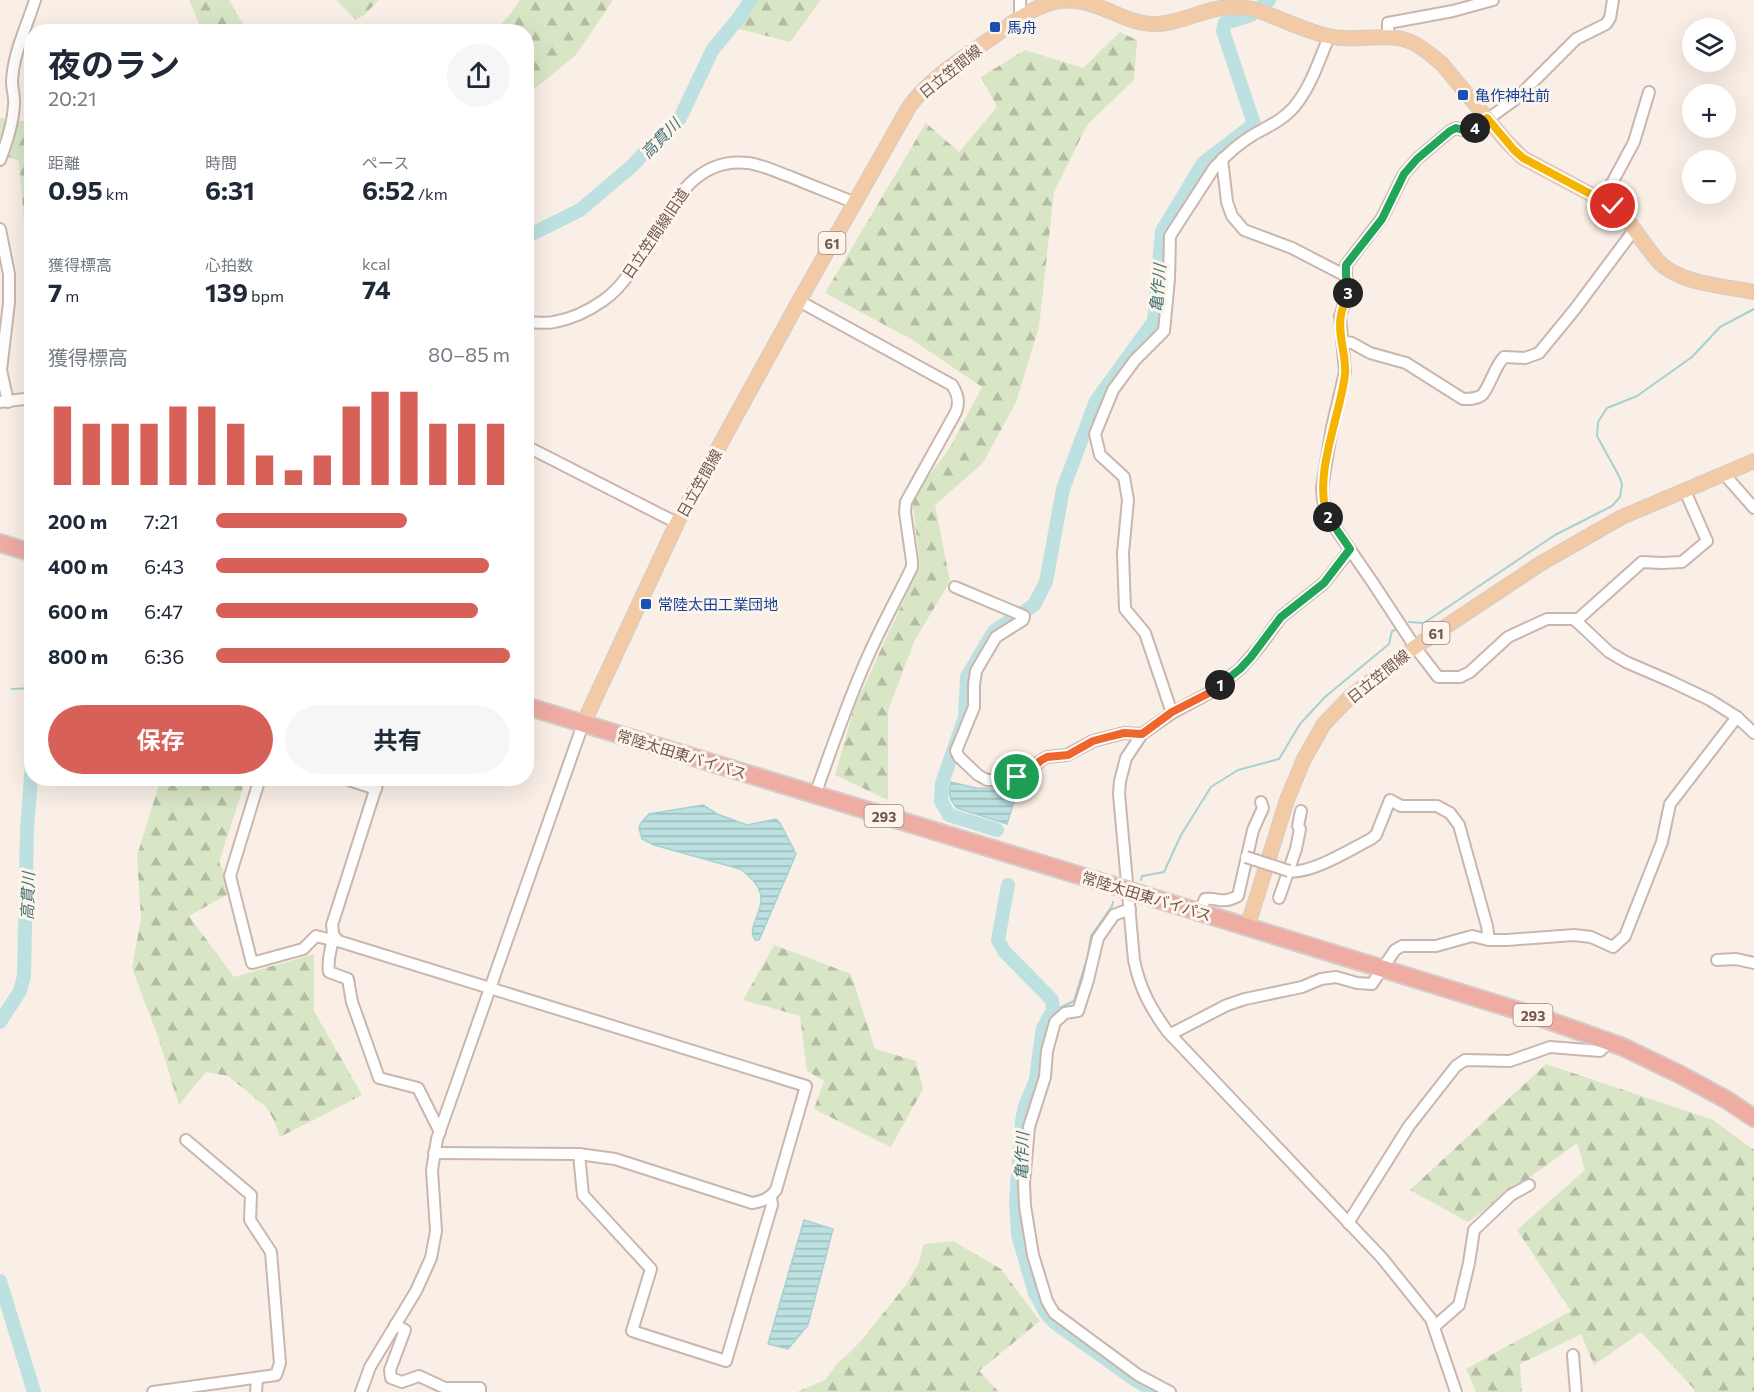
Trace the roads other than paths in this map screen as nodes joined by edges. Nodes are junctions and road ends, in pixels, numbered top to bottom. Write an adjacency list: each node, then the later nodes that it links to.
1 (35, 0): 6 (street)
2 (1020, 0): 5 (street)
3 (1493, 0): 9 (street)
4 (1613, 0): 11 (street)
5 (1020, 18): 8 (main road, 日立笠間線 / 61); 15 (main road, 日立笠間線 / 61)
6 (26, 24)
7 (24, 28): 13 (street)
8 (1329, 37): 9 (main road, 日立笠間線 / 61); 12 (street)
9 (1388, 37): 11 (main road, 日立笠間線 / 61)
10 (1649, 92): 14 (street)
11 (1487, 118): 14 (main road, 日立笠間線 / 61); 18 (street)
12 (1222, 159): 18 (street); 38 (street)
13 (0, 160)
14 (1602, 199): 17 (main road, 日立笠間線 / 61)
15 (855, 203): 20 (main road, 日立笠間線 / 61); 21 (street, 日立笠間線旧道)
16 (0, 229): 24 (street)
17 (1635, 230): 19 (main road, 日立笠間線 / 61); 22 (street)
18 (1346, 276): 22 (street)
19 (1754, 292)
20 (800, 300): 30 (main road, 日立笠間線 / 61); 45 (street)
21 (534, 322)
22 (1342, 341): 32 (street)
23 (24, 399): 24 (street)
24 (4, 402)
25 (534, 450): 30 (street)
26 (1754, 461): 27 (main road, 日立笠間線 / 61)
27 (1724, 474): 28 (main road, 日立笠間線 / 61); 29 (street)
28 (1685, 491): 35 (street); 36 (main road, 日立笠間線 / 61)
29 (1754, 508)
30 (677, 523): 40 (main road, 日立笠間線 / 61)
31 (0, 543): 33 (highway)
32 (1350, 549): 36 (street); 38 (street)
33 (24, 550)
34 (955, 587): 42 (street)
35 (1576, 621): 36 (street); 39 (street)
36 (1414, 647): 53 (main road, 日立笠間線 / 61)
37 (534, 709): 40 (highway, 常陸太田東バイパス / 293)
38 (1172, 712): 42 (street)
39 (1737, 717): 41 (street); 55 (street)
40 (583, 724): 45 (highway, 常陸太田東バイパス / 293); 59 (street)
41 (1754, 733)
42 (1142, 734): 51 (street)
43 (258, 786): 54 (street)
44 (377, 786): 54 (street)
45 (815, 795): 52 (highway, 常陸太田東バイパス / 293, bridge)
46 (1261, 802): 48 (street)
47 (1301, 811): 49 (street)
48 (1246, 857): 49 (street, bridge); 52 (street)
49 (1289, 871): 50 (street); 55 (street)
50 (1279, 898)
51 (1130, 909): 60 (street); 78 (street)
52 (1199, 913): 53 (highway, 常陸太田東バイパス / 293)
53 (1247, 928): 58 (highway, 常陸太田東バイパス / 293)
54 (335, 937): 59 (street); 63 (street)
55 (1489, 940): 58 (street)
56 (1717, 960): 57 (street)
57 (1754, 963)
58 (1383, 969): 60 (street); 61 (highway, 常陸太田東バイパス / 293)
59 (490, 988): 63 (street); 68 (street)
60 (1174, 1038): 69 (street)
61 (1609, 1042): 62 (highway, 常陸太田東バイパス / 293); 69 (street)
62 (1754, 1118)
63 (440, 1132): 65 (street)
64 (186, 1140): 73 (street)
65 (434, 1153): 66 (street); 70 (street)
66 (579, 1154): 68 (street); 68 (street)
67 (1529, 1185): 71 (street)
68 (771, 1197)
69 (1348, 1223): 71 (street)
70 (395, 1324): 76 (street); 77 (street)
71 (1434, 1327): 79 (street)
72 (1573, 1355): 80 (street)
73 (257, 1378): 74 (street); 75 (street)
74 (153, 1392)
75 (256, 1392)
76 (361, 1392)
77 (480, 1392)
78 (1170, 1392)
79 (1456, 1392)
80 (1576, 1392)

